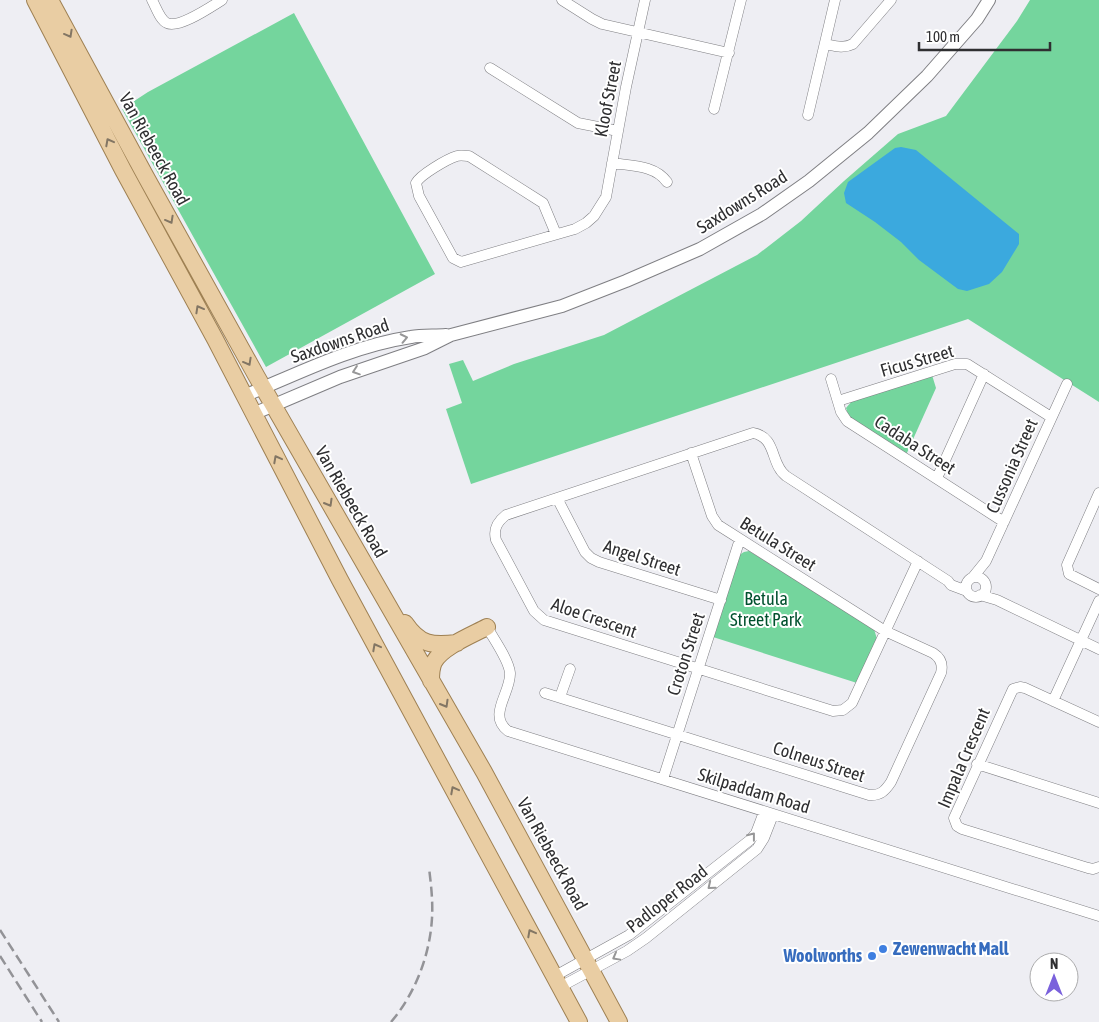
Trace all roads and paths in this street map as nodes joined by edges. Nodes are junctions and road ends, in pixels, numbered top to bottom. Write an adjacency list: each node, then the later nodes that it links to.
1 (35, 0): 26 (main road, Van Riebeeck Road, one-way to 1)
2 (50, 0): 25 (main road, Van Riebeeck Road, one-way to 25)
3 (152, 0): 4 (street)
4 (222, 0)
5 (562, 0): 11 (street)
6 (645, 0): 11 (street, Kloof Street)
7 (741, 0): 13 (street)
8 (835, 0): 12 (street)
9 (891, 0): 12 (street)
10 (989, 0): 21 (street, Saxdowns Road)
11 (638, 32): 13 (street); 17 (street, Kloof Street)
12 (825, 44): 16 (street)
13 (729, 52): 15 (street)
14 (490, 68): 17 (street)
15 (714, 109)
16 (808, 115)
17 (618, 131): 18 (street, Kloof Street)
18 (612, 163): 19 (street); 20 (street, Kloof Street)
19 (667, 182)
20 (556, 234): 20 (street)
21 (451, 335): 25 (street, Saxdowns Road, one-way to 21); 28 (street, Saxdowns Road, one-way to 28)
22 (984, 374): 27 (street, Ficus Street); 30 (street, Ficus Street); 32 (street)
23 (830, 379): 27 (street, Cadaba Street)
24 (1067, 384): 30 (street, Cussonia Street)
25 (263, 388): 26 (street, Saxdowns Road); 28 (main road, Van Riebeeck Road)
26 (244, 396): 29 (main road, Van Riebeeck Road)
27 (838, 402): 32 (street, Cadaba Street)
28 (273, 405): 29 (street, Saxdowns Road); 38 (main road, Van Riebeeck Road, one-way to 38)
29 (253, 414): 63 (main road, Van Riebeeck Road, one-way to 29)
30 (1052, 417): 35 (street, Cussonia Street)
31 (691, 453): 34 (street, Aloe Crescent); 36 (street, Betula Street); 37 (street, Aloe Crescent)
32 (937, 478): 35 (street, Cadaba Street)
33 (1099, 493): 40 (street)
34 (557, 498): 41 (street, Angel Street); 49 (street, Aloe Crescent)
35 (1004, 522): 39 (street, Cussonia Street)
36 (740, 539): 41 (street, Croton Street); 44 (street, Betula Street)
37 (918, 560): 39 (street, Aloe Crescent); 44 (street, Aloe Crescent)
38 (376, 584): 46 (main road); 50 (main road, Van Riebeeck Road)
39 (976, 586): 45 (street, Aloe Crescent)
40 (1099, 589)
41 (721, 600): 49 (street, Croton Street)
42 (1099, 601): 45 (street)
43 (487, 627): 46 (main road); 57 (street, Skilpaddam Road)
44 (885, 631): 49 (street, Aloe Crescent); 55 (street, Colneus Street)
45 (1082, 641): 47 (street); 53 (street)
46 (457, 643): 50 (main road)
47 (1099, 649)
48 (570, 669): 52 (street)
49 (699, 669): 55 (street, Croton Street)
50 (431, 681): 62 (main road, Van Riebeeck Road, one-way to 62)
51 (545, 693): 52 (street, Colneus Street)
52 (560, 697): 55 (street, Colneus Street)
53 (1053, 701): 54 (street, Impala Crescent); 56 (street, Impala Crescent)
54 (1099, 722)
55 (678, 735): 57 (street, Croton Street)
56 (977, 764): 58 (street); 60 (street, Impala Crescent)
57 (663, 780): 59 (street, Skilpaddam Road)
58 (1099, 803)
59 (768, 813): 61 (street, Skilpaddam Road); 62 (street, Padloper Road)
60 (1099, 867)
61 (1099, 916)
62 (589, 965): 63 (street, Padloper Road); 65 (main road, Van Riebeeck Road)
63 (557, 981): 64 (main road, Van Riebeeck Road)
64 (579, 1022)
65 (619, 1022)

